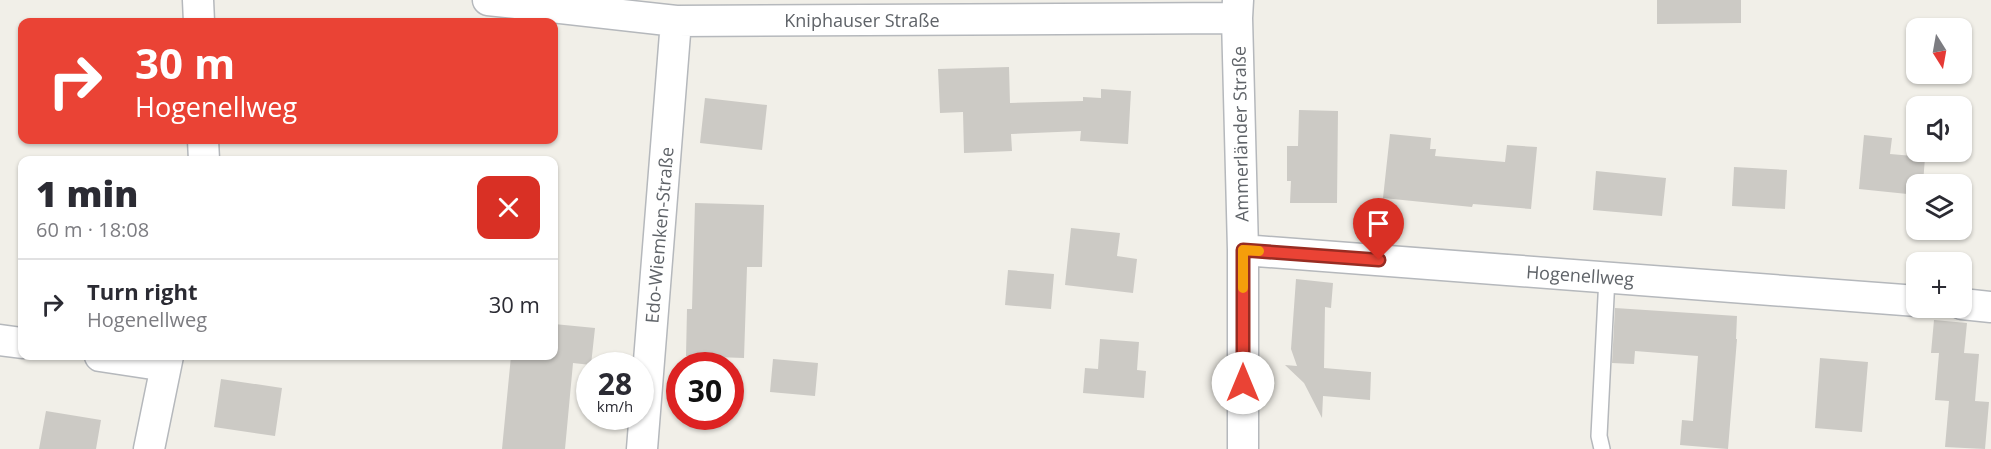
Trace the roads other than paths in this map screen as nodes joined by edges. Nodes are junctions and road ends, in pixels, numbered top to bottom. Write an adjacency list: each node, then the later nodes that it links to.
1 (198, 0): 4 (street)
2 (488, 0): 5 (street, Kniphauser Straße)
3 (1238, 9): 5 (street, Kniphauser Straße); 6 (street, Ammerländer Straße)
4 (199, 18)
5 (676, 21): 15 (street, Edo-Wiemken-Straße)
6 (1243, 250): 7 (street, Hogenellweg); 16 (street, Ammerländer Straße)
7 (1607, 277): 8 (street, Hogenellweg); 17 (lane)
8 (1906, 300)
9 (1972, 305): 10 (street)
10 (1991, 307)
11 (0, 340): 12 (street)
12 (18, 342)
13 (167, 361): 14 (street)
14 (149, 449)
15 (642, 449)
16 (1243, 449)
17 (1602, 449)

